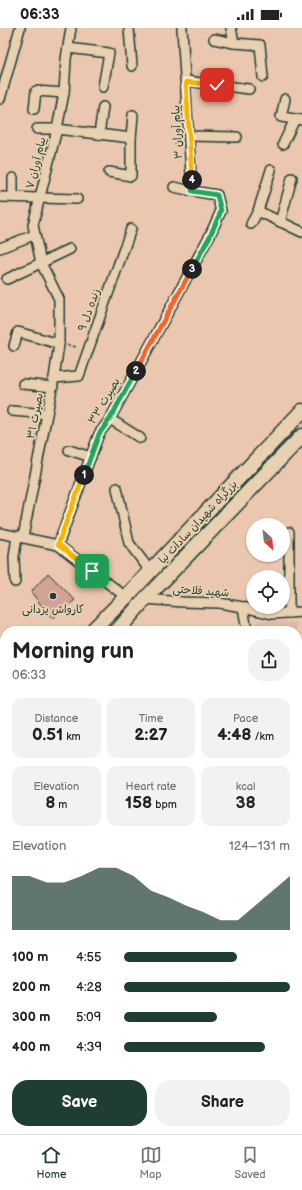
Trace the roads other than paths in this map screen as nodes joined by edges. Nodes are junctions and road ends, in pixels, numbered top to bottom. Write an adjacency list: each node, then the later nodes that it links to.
1 (20, 28): 15 (street)
2 (71, 28): 8 (street, پیام آوران ۷)
3 (129, 28): 9 (street)
4 (182, 28): 11 (street, پیام آوران ۳)
5 (231, 28): 7 (street)
6 (214, 39): 7 (street)
7 (234, 42): 10 (street)
8 (68, 48): 12 (street); 14 (street, پیام آوران ۷)
9 (132, 66)
10 (264, 77)
11 (186, 82): 13 (street); 24 (street, پیام آوران ۳)
12 (103, 87)
13 (248, 89)
14 (64, 93): 18 (street); 22 (street, پیام آوران ۷)
15 (0, 99)
16 (285, 99): 20 (street)
17 (103, 107): 23 (street)
18 (34, 109)
19 (133, 115): 26 (street)
20 (298, 119): 27 (street)
21 (37, 129): 22 (street)
22 (57, 129): 23 (street); 36 (street, پیام آوران ۷)
23 (99, 134): 26 (street)
24 (189, 136): 25 (street); 33 (street, پیام آوران ۳)
25 (237, 137)
26 (131, 138): 29 (street)
27 (282, 144)
28 (271, 170): 38 (street)
29 (109, 172)
30 (13, 178): 35 (street)
31 (292, 178): 39 (street)
32 (174, 187): 33 (street)
33 (192, 191): 56 (street, بصیرت ۳۳)
34 (0, 196): 35 (street)
35 (13, 197): 36 (street)
36 (40, 198): 37 (street); 43 (street, پیام آوران ۷)
37 (77, 199)
38 (258, 211): 39 (street); 40 (street)
39 (280, 222): 42 (street)
40 (251, 224)
41 (131, 229): 51 (street, زنده دل ۹)
42 (302, 232)
43 (34, 235): 44 (street); 46 (street, پیام آوران ۷)
44 (0, 248)
45 (70, 249): 46 (street)
46 (41, 263): 47 (street); 48 (street, پیام آوران ۷)
47 (7, 279)
48 (59, 299): 49 (street, بصیرت ۳۱)
49 (59, 344): 50 (street); 51 (street, بصیرت ۳۱)
50 (14, 346)
51 (53, 382): 52 (street); 55 (street, بصیرت ۳۱)
52 (23, 384)
53 (12, 411): 55 (street)
54 (302, 411): 65 (highway, بزرگراه شهیدان سادات نیا)
55 (47, 414): 63 (street, بصیرت ۳۱)
56 (110, 419): 58 (street); 60 (street, بصیرت ۳۳)
57 (302, 436): 68 (highway, بزرگراه شهیدان سادات نیا)
58 (140, 438)
59 (69, 450): 60 (street)
60 (90, 457): 64 (street, بصیرت ۳۳)
61 (117, 488): 65 (street)
62 (0, 533): 63 (street)
63 (20, 537): 64 (street); 66 (street, بصیرت ۳۱)
64 (58, 544): 67 (street)
65 (151, 572): 67 (highway, بزرگراه شهیدان سادات نیا)
66 (15, 582)
67 (126, 597): 73 (highway, بزرگراه شهیدان سادات نیا)
68 (145, 599): 69 (street, شهید فلاحتی); 74 (highway, بزرگراه شهیدان سادات نیا)
69 (243, 607): 70 (street, شهید فلاحتی); 75 (street)
70 (246, 608)
71 (302, 612): 72 (street, شهید فلاحتی)
72 (290, 613)
73 (97, 626)
74 (121, 626)
75 (246, 626)

